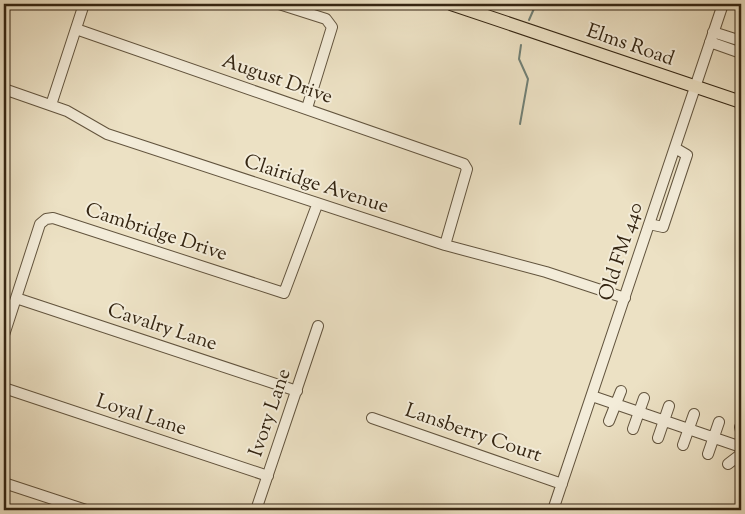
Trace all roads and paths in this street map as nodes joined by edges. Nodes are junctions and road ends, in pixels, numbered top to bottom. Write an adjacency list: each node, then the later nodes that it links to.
1 (84, 4): 5 (street)
2 (279, 4): 13 (street)
3 (451, 4): 9 (main road, Elms Road)
4 (722, 4): 6 (street, Old FM 440)
5 (76, 29): 12 (street); 13 (street, August Drive)
6 (711, 37): 7 (street); 8 (street); 9 (street, Old FM 440)
7 (741, 41)
8 (741, 53)
9 (695, 87): 11 (main road, Elms Road); 17 (street, Old FM 440)
10 (4, 89): 12 (street, Clairidge Avenue)
11 (741, 102)
12 (51, 105): 14 (street, Clairidge Avenue)
13 (307, 108): 15 (street, August Drive)
14 (317, 204): 15 (street, Clairidge Avenue); 16 (street, Cambridge Drive)
15 (445, 246): 17 (street, Clairidge Avenue)
16 (16, 298): 19 (street, Cambridge Drive); 21 (street, Cavalry Lane)
17 (625, 298): 23 (street, Old FM 440)
18 (318, 326): 21 (street, Ivory Lane)
19 (4, 335)
20 (4, 388): 42 (street, Loyal Lane)
21 (297, 391): 42 (street, Ivory Lane)
22 (621, 391): 25 (street)
23 (592, 396): 25 (street); 44 (street, Old FM 440)
24 (644, 398): 27 (street)
25 (616, 404): 27 (street); 30 (street)
26 (669, 406): 31 (street)
27 (639, 412): 31 (street); 33 (street)
28 (694, 414): 34 (street)
29 (372, 418): 44 (street, Lansberry Court)
30 (609, 421)
31 (664, 421): 34 (street); 35 (street)
32 (719, 422): 36 (street)
33 (633, 429)
34 (688, 429): 36 (street); 37 (street)
35 (658, 438)
36 (713, 438): 38 (street); 39 (street)
37 (683, 446)
38 (741, 447)
39 (708, 454)
40 (741, 454): 41 (street)
41 (728, 464)
42 (268, 476): 46 (street, Ivory Lane)
43 (4, 484): 45 (street)
44 (562, 484): 47 (street, Old FM 440)
45 (86, 510)
46 (256, 510)
47 (553, 510)

